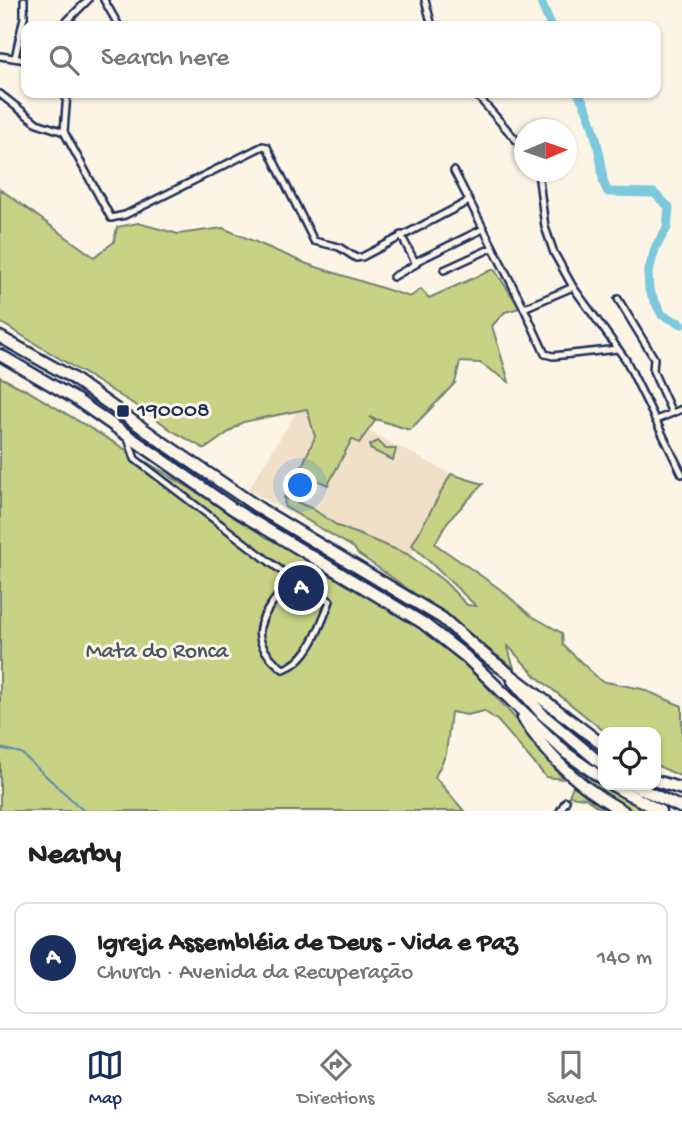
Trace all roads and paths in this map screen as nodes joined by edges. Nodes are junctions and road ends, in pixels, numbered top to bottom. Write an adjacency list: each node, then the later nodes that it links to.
1 (24, 0): 5 (street)
2 (88, 0): 6 (street)
3 (104, 0): 7 (street)
4 (425, 0): 8 (street)
5 (23, 21)
6 (67, 21)
7 (116, 21)
8 (431, 21)
9 (21, 31): 11 (street)
10 (0, 57): 11 (street)
11 (15, 58): 12 (street)
12 (21, 59)
13 (0, 94): 16 (street)
14 (67, 98): 16 (street)
15 (479, 98): 17 (street)
16 (64, 132): 22 (street)
17 (514, 138)
18 (454, 172): 20 (street)
19 (540, 182): 27 (street)
20 (469, 201): 21 (street); 22 (street)
21 (483, 229): 23 (street); 24 (street)
22 (401, 235): 24 (street)
23 (492, 248): 25 (street); 29 (street)
24 (415, 263): 26 (street)
25 (444, 270)
26 (393, 277)
27 (573, 287): 29 (street); 31 (street)
28 (618, 299): 34 (street)
29 (524, 308): 31 (street)
30 (0, 337): 39 (highway)
31 (618, 349): 35 (street)
32 (0, 355): 36 (highway)
33 (682, 409): 34 (street)
34 (672, 413): 35 (street)
35 (656, 420): 37 (street)
36 (127, 435): 38 (street); 40 (highway)
37 (682, 474)
38 (291, 578): 38 (street)
39 (506, 672): 41 (highway); 42 (highway)
40 (513, 702): 43 (highway); 51 (highway)
41 (598, 741)
42 (598, 761)
43 (598, 775)
44 (661, 782): 45 (highway)
45 (682, 789)
46 (621, 790): 52 (highway)
47 (644, 790): 49 (highway)
48 (566, 801): 50 (street)
49 (682, 808)
50 (560, 811)
51 (623, 811)
52 (660, 811)

